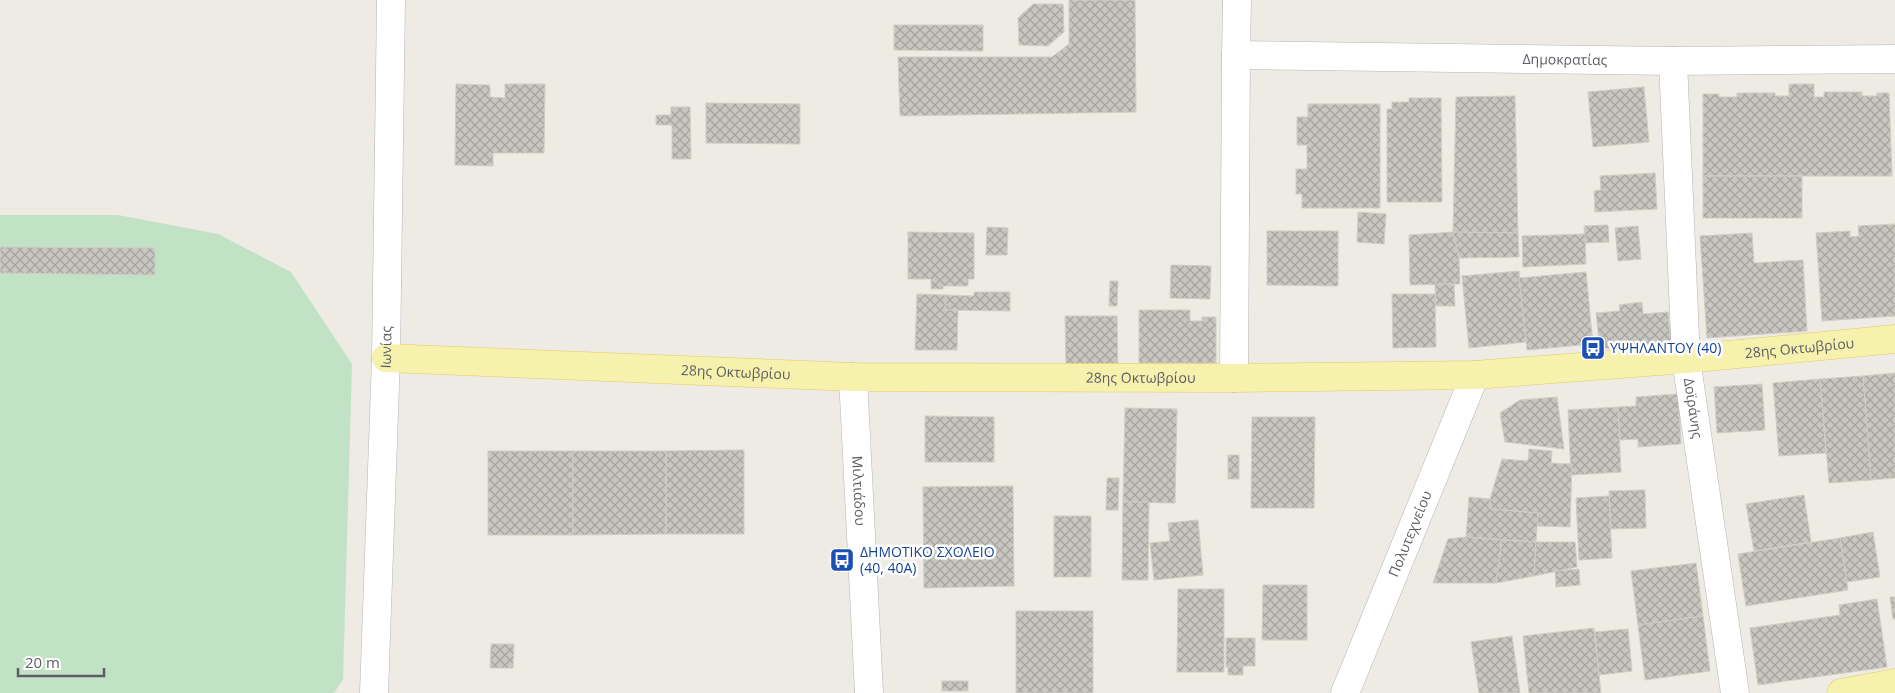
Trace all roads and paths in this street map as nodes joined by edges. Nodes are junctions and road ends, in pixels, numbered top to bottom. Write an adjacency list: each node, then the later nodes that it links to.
1 (391, 0): 7 (street, Ιωνίας)
2 (1237, 0): 3 (street)
3 (1236, 55): 5 (street, Δημοκρατίας); 11 (street)
4 (1895, 58): 5 (street, Δημοκρατίας)
5 (1673, 61): 8 (street, Δοϊράνης)
6 (1895, 339): 8 (main road, 28ης Οκτωβρίου)
7 (386, 358): 10 (main road, 28ης Οκτωβρίου); 13 (street, Ιωνίας)
8 (1686, 359): 9 (main road, 28ης Οκτωβρίου); 16 (street, Δοϊράνης)
9 (1475, 374): 11 (main road, 28ης Οκτωβρίου); 15 (street, Πολυτεχνείου)
10 (853, 377): 11 (main road, 28ης Οκτωβρίου); 14 (street, Μιλτιάδου)
11 (1234, 378)
12 (1895, 683): 17 (main road)
13 (374, 693)
14 (869, 693)
15 (1345, 693)
16 (1734, 693)
17 (1841, 693)

